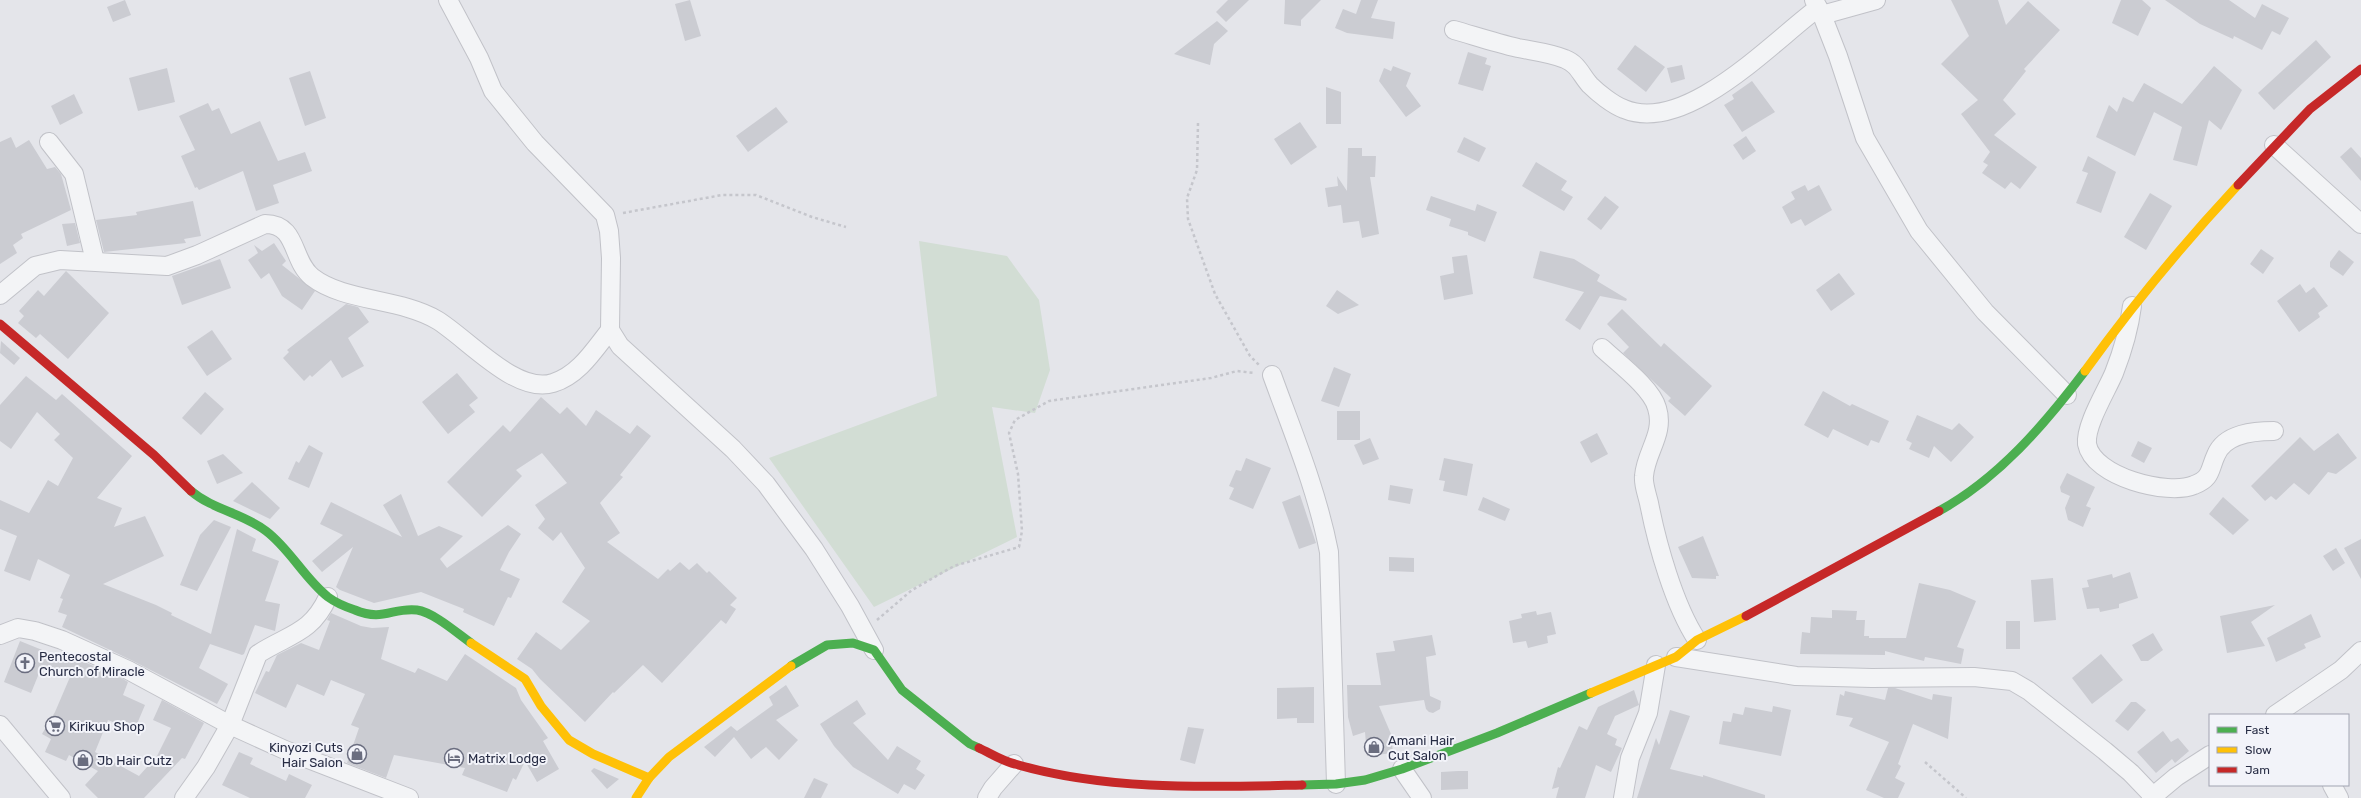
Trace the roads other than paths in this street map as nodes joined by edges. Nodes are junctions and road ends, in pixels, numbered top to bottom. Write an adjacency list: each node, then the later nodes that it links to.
1 (448, 0): 13 (street)
2 (1876, 0): 3 (street)
3 (1818, 8): 4 (street); 16 (street)
4 (1454, 30)
5 (2361, 69): 7 (street)
6 (49, 142): 9 (street)
7 (2274, 144): 8 (street); 11 (street)
8 (2361, 224)
9 (95, 261): 10 (street); 13 (street)
10 (0, 296)
11 (2132, 306): 16 (street); 17 (street)
12 (0, 324): 18 (street)
13 (610, 330): 21 (street)
14 (1602, 348): 20 (street)
15 (1272, 375): 32 (street)
16 (2067, 395): 20 (street)
17 (2274, 431)
18 (328, 597): 27 (street); 31 (street)
19 (0, 635): 27 (street)
20 (1697, 640): 23 (street)
21 (874, 650): 29 (street); 31 (street)
22 (2361, 652): 25 (street)
23 (1676, 657): 24 (street); 34 (street)
24 (1656, 665): 30 (street); 41 (street)
25 (2276, 714)
26 (0, 725): 35 (street)
27 (230, 725): 36 (street); 37 (street)
28 (2209, 756): 34 (street)
29 (1014, 764): 32 (street); 39 (street)
30 (1402, 770): 32 (street); 40 (street)
31 (649, 778): 38 (street)
32 (1336, 784)
33 (2333, 786): 42 (street)
34 (2152, 797)
35 (61, 798)
36 (184, 798)
37 (409, 798)
38 (636, 798)
39 (987, 798)
40 (1422, 798)
41 (1623, 798)
42 (2339, 798)

